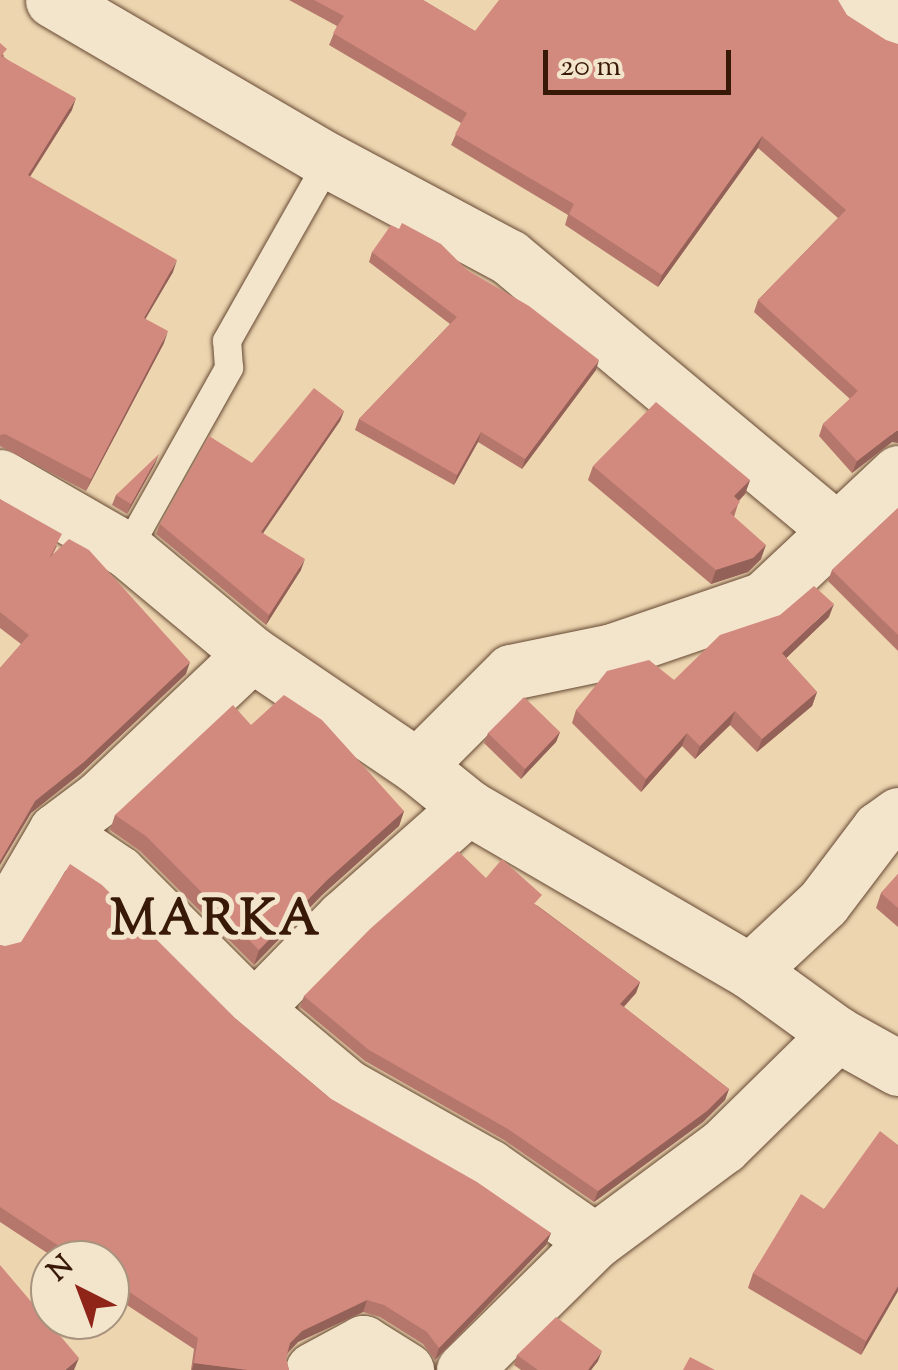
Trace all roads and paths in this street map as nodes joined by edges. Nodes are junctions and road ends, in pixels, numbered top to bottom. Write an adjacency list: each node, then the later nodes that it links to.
1 (52, 0): 4 (street)
2 (860, 0): 3 (street)
3 (898, 25)
4 (329, 160): 7 (street); 8 (lane)
5 (898, 473): 7 (street)
6 (0, 477): 8 (street)
7 (838, 531): 10 (street)
8 (127, 550): 9 (street)
9 (252, 654): 10 (street); 13 (street)
10 (417, 766): 11 (street)
11 (468, 807): 15 (street); 16 (street)
12 (898, 815): 15 (street)
13 (56, 830): 14 (street); 16 (street)
14 (0, 927)
15 (750, 971): 17 (street)
16 (254, 1009): 19 (street)
17 (837, 1034): 18 (street); 19 (street)
18 (898, 1068)
19 (595, 1241): 22 (street)
20 (314, 1370): 21 (street)
21 (406, 1370)
22 (464, 1370)

